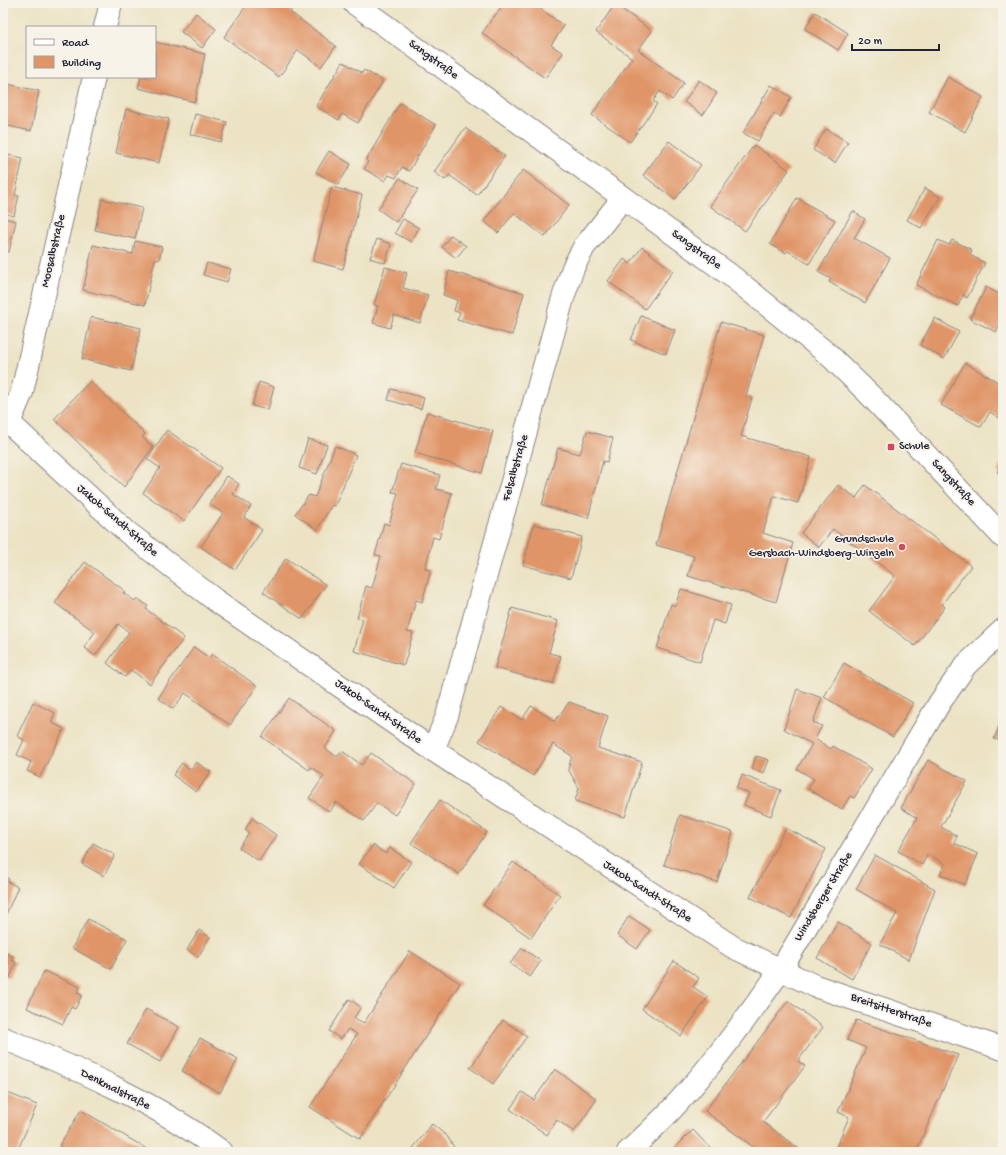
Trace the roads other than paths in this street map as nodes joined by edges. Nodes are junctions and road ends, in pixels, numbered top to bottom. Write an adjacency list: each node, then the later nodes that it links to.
1 (111, 3): 3 (street)
2 (354, 3): 5 (street, Sangstraße)
3 (105, 26)
4 (94, 78): 6 (street, Moosalbstraße)
5 (623, 198): 7 (street, Sangstraße); 9 (street, Felsalbstraße)
6 (6, 420): 9 (street, Jakob-Sandt-Straße)
7 (1003, 537)
8 (1003, 630): 10 (street, Windsberger Straße)
9 (434, 750): 10 (street, Jakob-Sandt-Straße)
10 (780, 970): 12 (street, Breitsitterstraße); 14 (street, Windsberger Straße)
11 (3, 1038): 13 (street, Denkmalstraße)
12 (1003, 1049)
13 (222, 1152)
14 (628, 1152)

